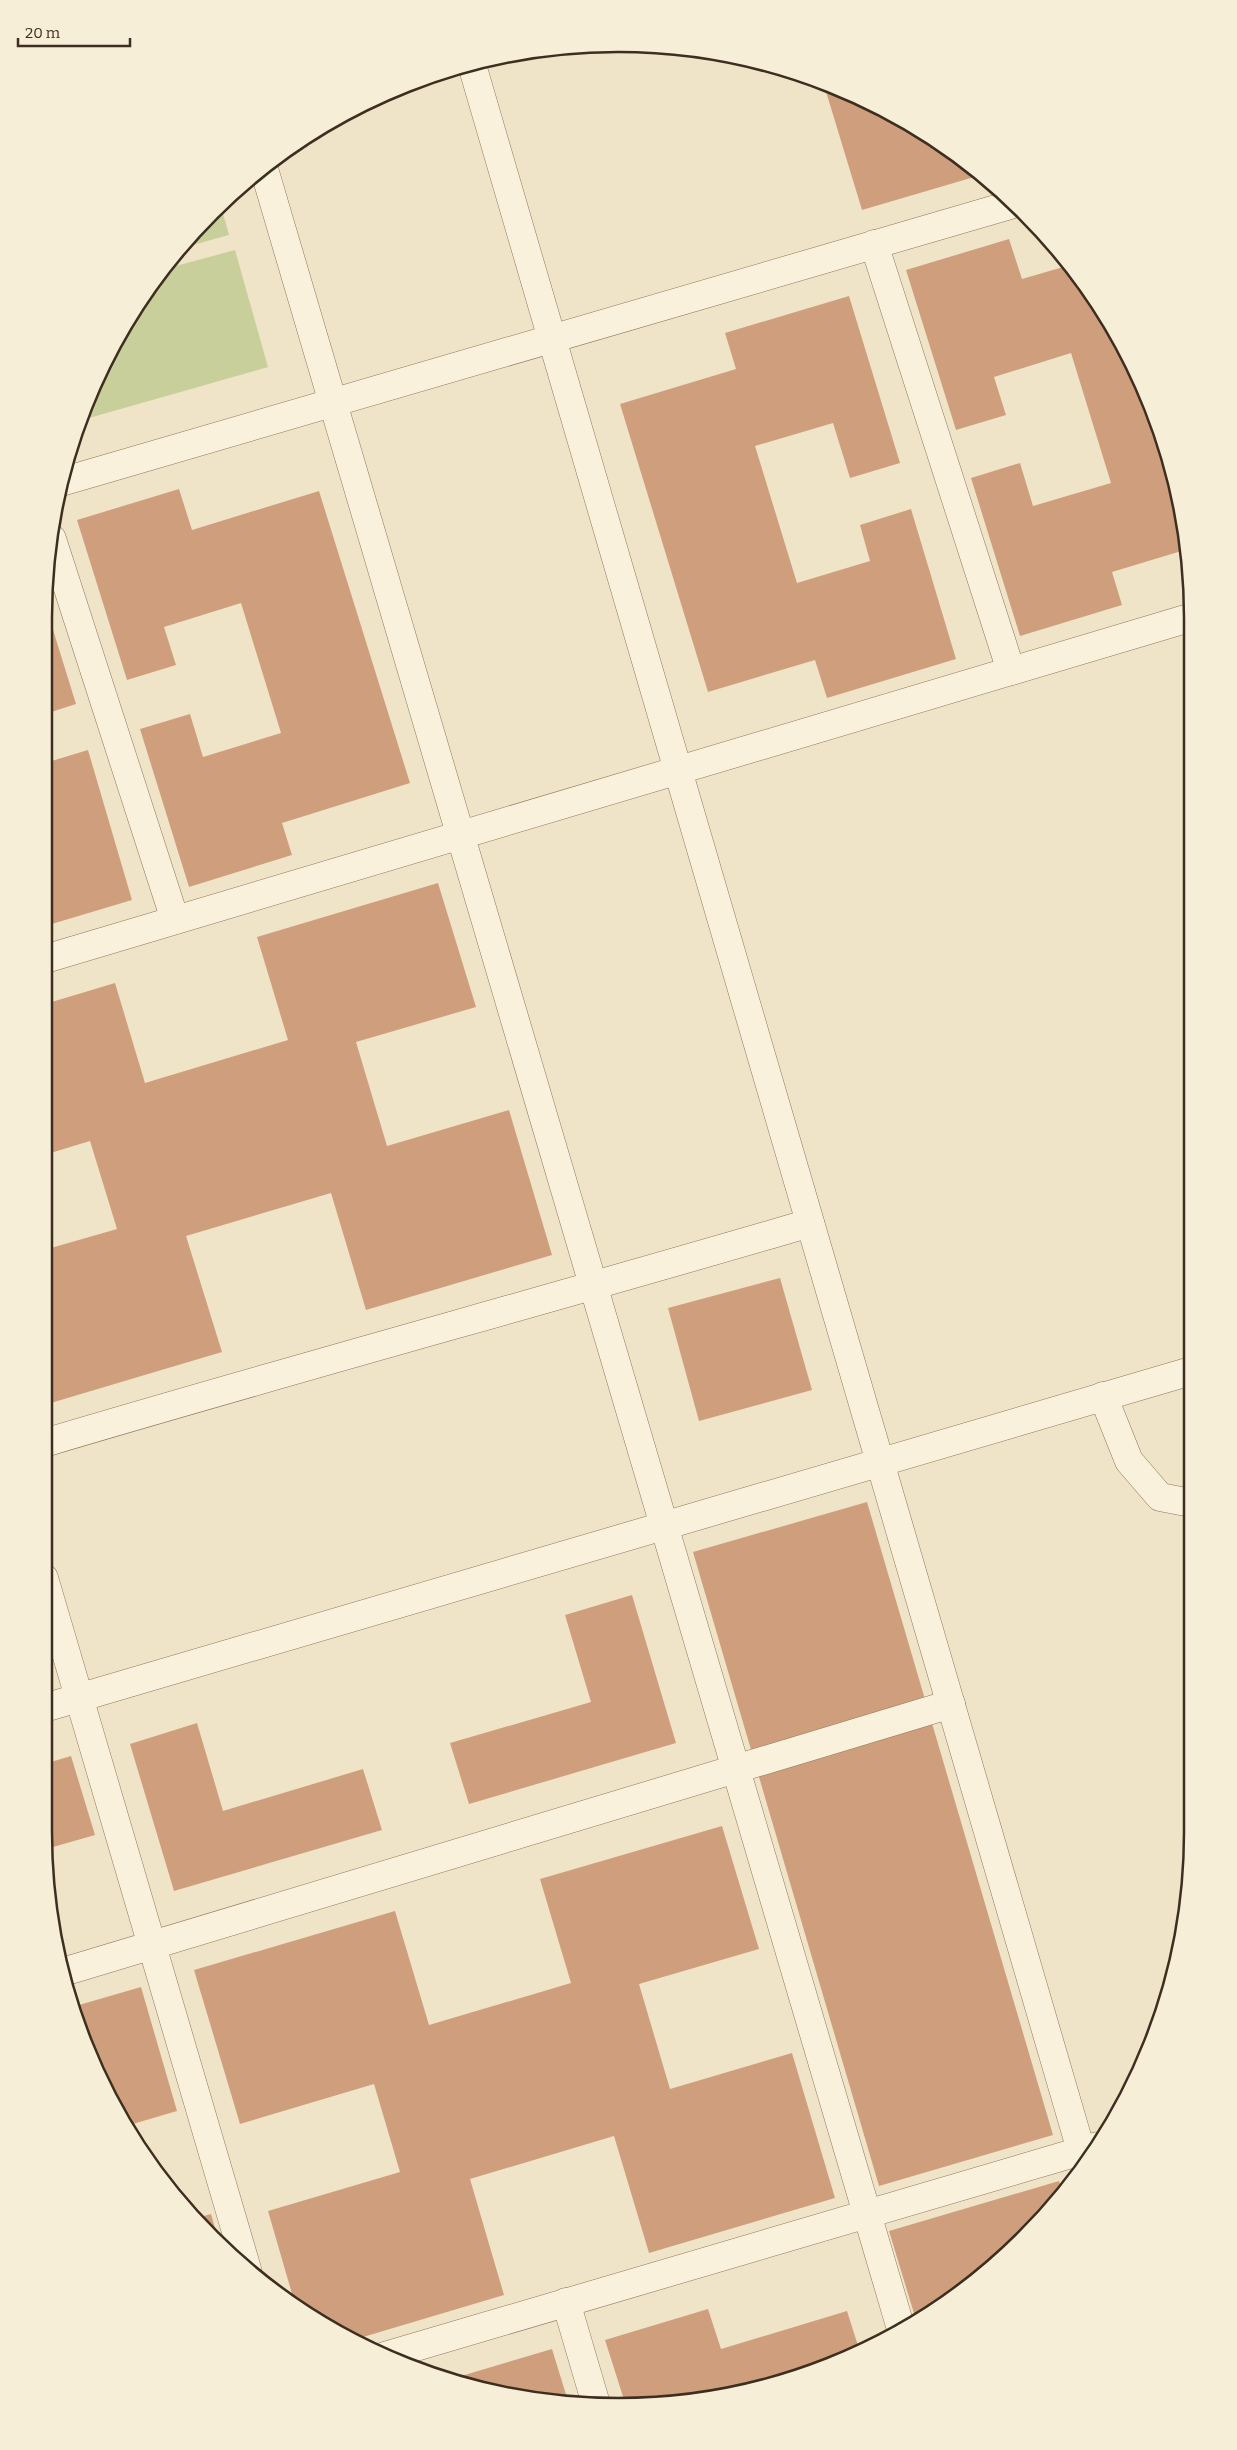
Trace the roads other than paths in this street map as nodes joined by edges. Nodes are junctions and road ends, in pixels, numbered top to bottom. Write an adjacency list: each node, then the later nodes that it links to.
1 (474, 72): 5 (street)
2 (266, 176): 6 (street)
3 (1006, 206): 4 (street)
4 (874, 244): 5 (street); 10 (street)
5 (552, 338): 6 (street); 11 (street)
6 (333, 402): 7 (street); 12 (street)
7 (70, 479)
8 (56, 553): 13 (street)
9 (1184, 619): 10 (street)
10 (1011, 671): 11 (street)
11 (678, 770): 12 (street); 15 (street)
12 (460, 835): 13 (street); 16 (street)
13 (175, 920): 14 (street)
14 (52, 957)
15 (810, 1223): 16 (street); 20 (street)
16 (594, 1287): 19 (street); 22 (street)
17 (1184, 1372): 18 (street)
18 (1103, 1396): 20 (street); 21 (street)
19 (52, 1441)
20 (880, 1461): 22 (street); 25 (street)
21 (1184, 1502)
22 (665, 1527): 24 (street); 27 (street)
23 (52, 1605): 24 (street)
24 (79, 1698): 26 (street); 28 (street)
25 (951, 1704): 27 (street); 30 (street)
26 (52, 1706)
27 (736, 1770): 28 (street); 32 (street)
28 (152, 1945): 29 (street); 33 (street)
29 (70, 1970)
30 (1087, 2148)
31 (1082, 2156): 32 (street)
32 (868, 2214): 34 (street); 35 (street)
33 (243, 2255)
34 (566, 2302): 36 (street); 37 (street)
35 (900, 2322)
36 (398, 2352)
37 (594, 2397)

